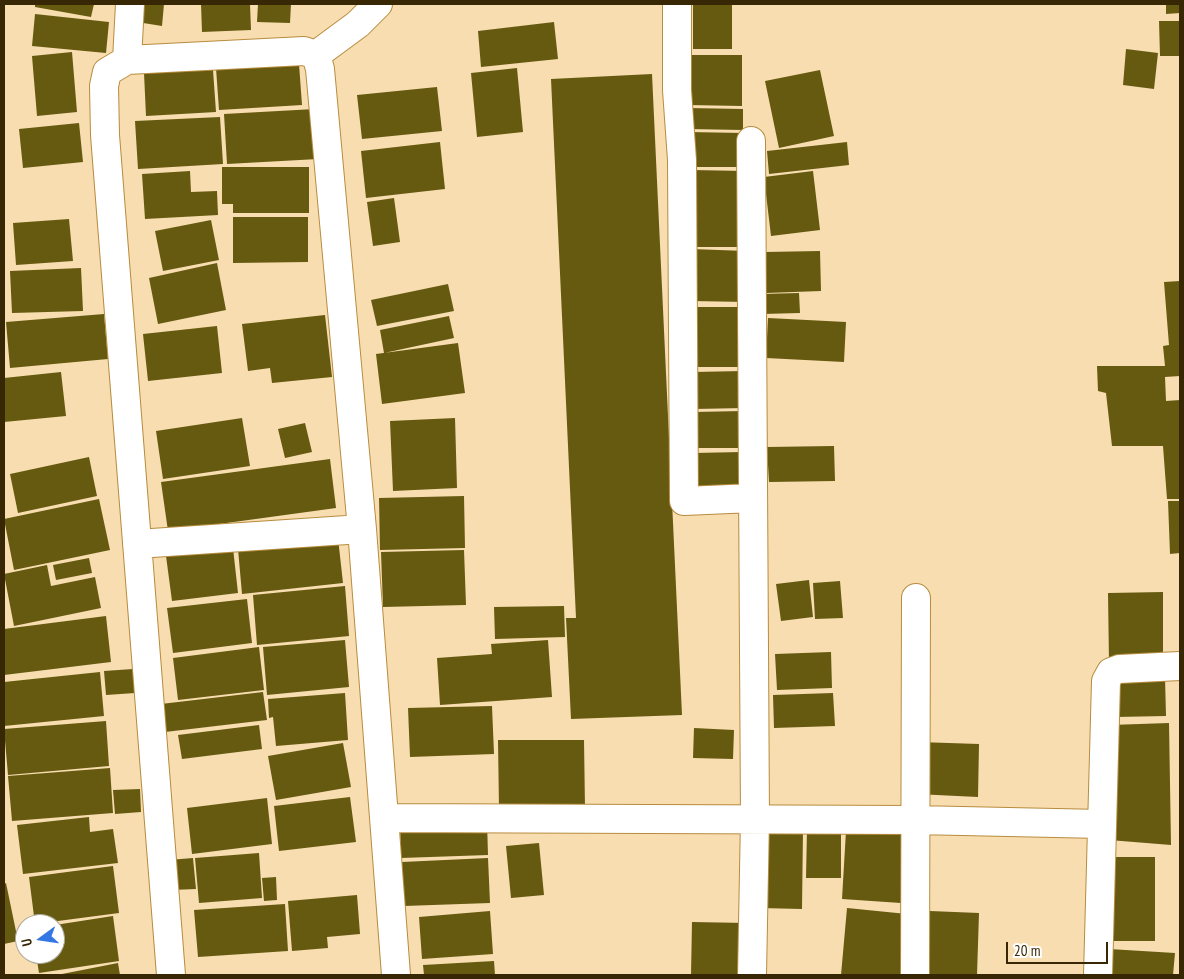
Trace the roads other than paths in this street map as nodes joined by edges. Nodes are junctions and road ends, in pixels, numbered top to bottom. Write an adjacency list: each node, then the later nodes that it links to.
1 (130, 4): 5 (street)
2 (378, 4): 4 (street)
3 (677, 4): 7 (street)
4 (316, 55): 5 (street); 8 (street)
5 (127, 60): 9 (street)
6 (751, 141): 7 (street)
7 (753, 498): 13 (street)
8 (362, 529): 9 (street); 12 (street)
9 (137, 544): 16 (street)
10 (916, 598): 14 (street)
11 (1180, 666): 15 (street)
12 (384, 818): 13 (street); 17 (street)
13 (755, 819): 14 (street); 18 (street)
14 (915, 820): 15 (street); 19 (street)
15 (1102, 824): 20 (street)
16 (171, 975)
17 (396, 975)
18 (752, 975)
19 (915, 975)
20 (1098, 975)

